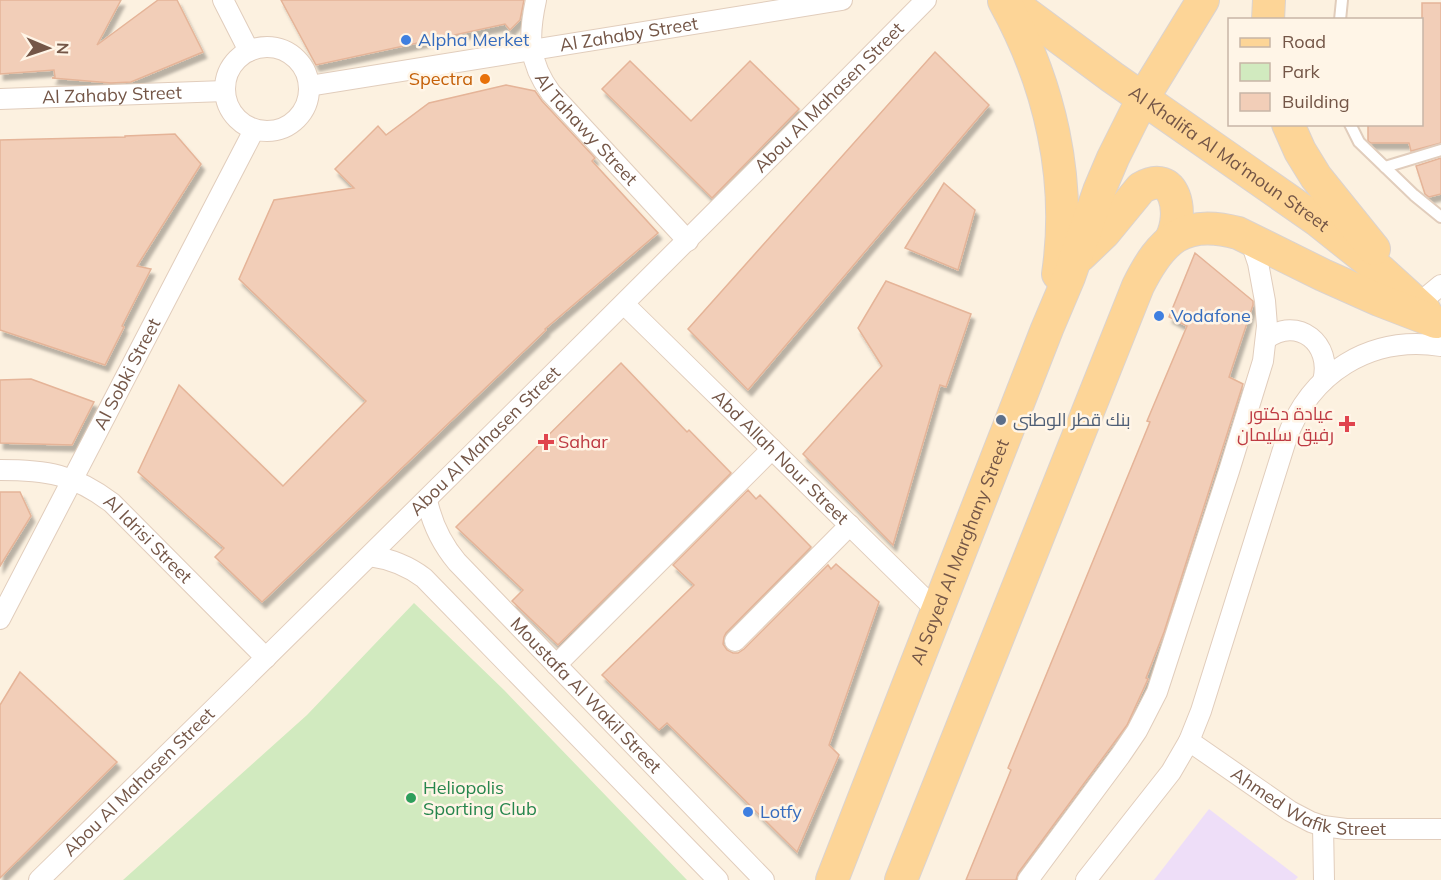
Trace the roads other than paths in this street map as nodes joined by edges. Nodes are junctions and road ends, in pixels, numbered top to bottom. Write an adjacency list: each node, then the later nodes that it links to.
1 (223, 0): 12 (street)
2 (536, 0): 11 (street, Al Tahawy Street)
3 (842, 0): 11 (street, Al Zahaby Street)
4 (926, 0): 25 (street, Abou Al Mahasen Street)
5 (1203, 0): 15 (main road, Al Sayed Al Marghany Street)
6 (1269, 0): 9 (main road)
7 (1342, 0): 10 (lane)
8 (1012, 1): 15 (main road, Al Khalifa Al Ma'moun Street); 29 (main road)
9 (1268, 18)
10 (1340, 18)
11 (531, 50): 13 (street, Al Zahaby Street); 25 (street, Al Tahawy Street)
12 (249, 51): 13 (street); 14 (street)
13 (309, 86): 19 (street)
14 (225, 92): 16 (street, Al Zahaby Street); 19 (street)
15 (1143, 98): 26 (main road, Al Sayed Al Marghany Street); 28 (main road, Al Khalifa Al Ma'moun Street)
16 (0, 99)
17 (1289, 126): 28 (main road)
18 (1351, 126): 21 (lane)
19 (254, 130): 34 (street, Al Sobki Street)
20 (1441, 150): 21 (lane)
21 (1385, 167): 22 (lane)
22 (1441, 217)
23 (1250, 238): 24 (main road); 28 (main road); 30 (street)
24 (1171, 239): 26 (main road); 50 (main road)
25 (688, 241): 27 (street, Abou Al Mahasen Street)
26 (1076, 259): 29 (main road, Al Sayed Al Marghany Street)
27 (624, 304): 32 (street, Abd Allah Nour Street); 35 (street, Abou Al Mahasen Street)
28 (1430, 312): 31 (street)
29 (1047, 329): 38 (main road, Al Sayed Al Marghany Street)
30 (1266, 339): 31 (street); 51 (street)
31 (1323, 381): 43 (street)
32 (772, 449): 36 (street, Abd Allah Nour Street); 42 (street)
33 (0, 470): 34 (street, Al Idrisi Street)
34 (72, 479): 39 (street, Al Sobki Street); 41 (street, Al Idrisi Street)
35 (427, 500): 37 (street, Abou Al Mahasen Street); 42 (street, Moustafa Al Wakil Street)
36 (850, 525): 38 (street, Abd Allah Nour Street); 40 (street)
37 (370, 556): 41 (street, Abou Al Mahasen Street); 47 (street, Moustafa Al Wakil Street)
38 (937, 611): 49 (main road, Al Sayed Al Marghany Street)
39 (0, 619)
40 (735, 641)
41 (266, 658): 46 (street, Abou Al Mahasen Street)
42 (555, 665): 48 (street, Moustafa Al Wakil Street)
43 (1189, 741): 44 (street, Ahmed Wafik Street); 52 (street)
44 (1323, 826): 45 (street, Ahmed Wafik Street); 53 (street)
45 (1441, 829)
46 (39, 880)
47 (718, 880)
48 (764, 880)
49 (832, 880)
50 (901, 880)
51 (1028, 880)
52 (1086, 880)
53 (1324, 880)

